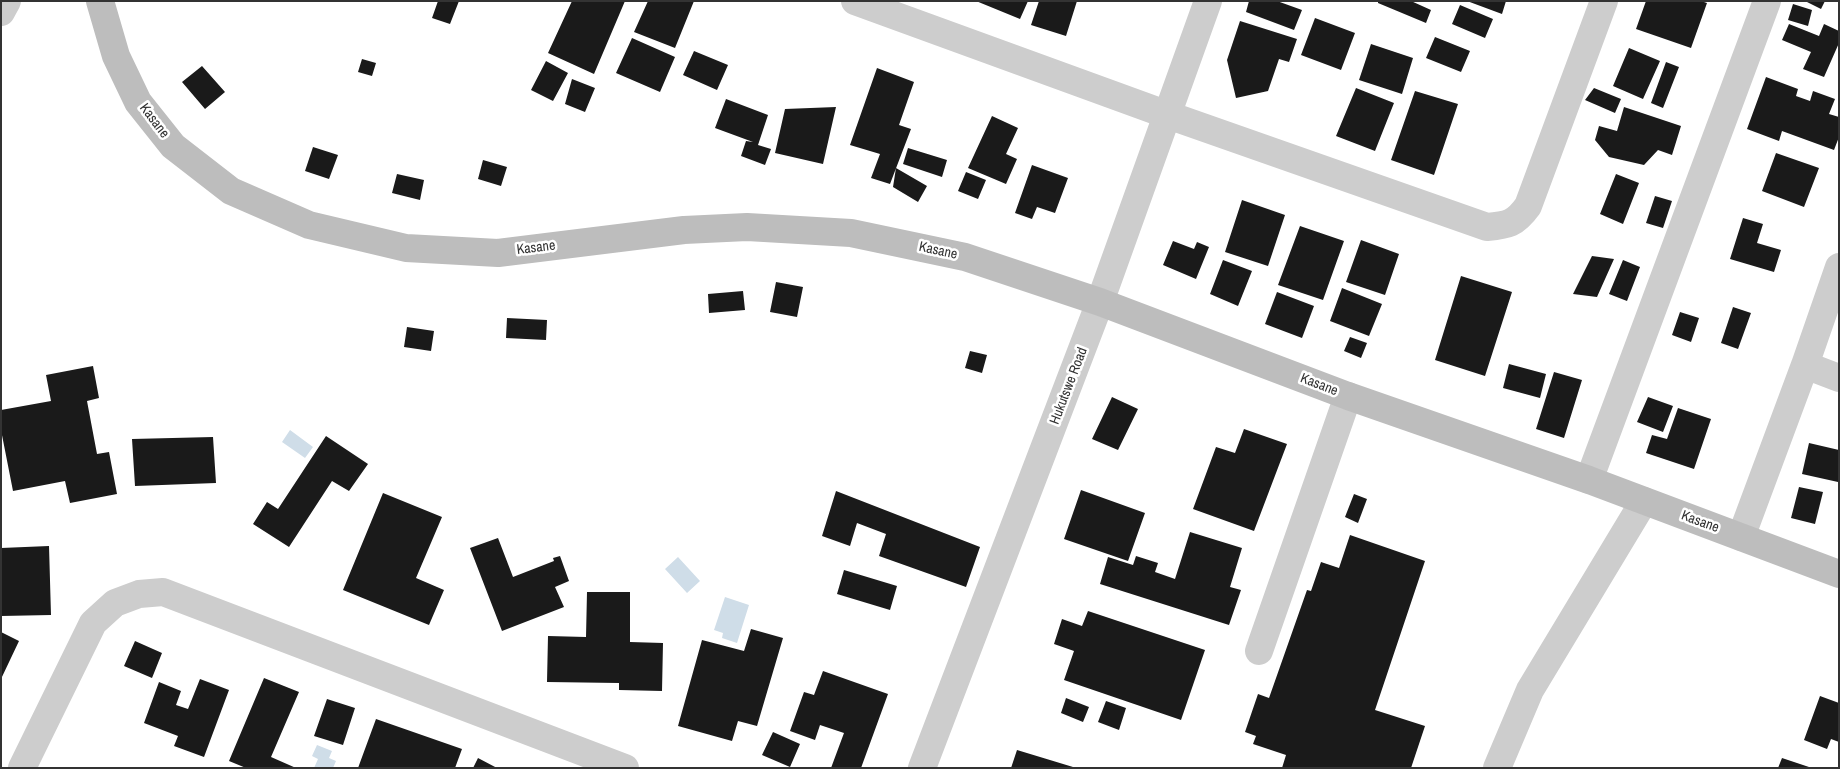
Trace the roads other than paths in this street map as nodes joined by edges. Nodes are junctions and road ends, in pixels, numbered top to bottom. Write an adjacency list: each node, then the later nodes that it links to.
1 (7, 1): 7 (street)
2 (100, 1): 10 (street, Kasane)
3 (855, 1): 8 (street)
4 (1208, 1): 8 (street, Hukutswe Road)
5 (1604, 1): 8 (street)
6 (1767, 1): 14 (street)
7 (1, 12)
8 (1168, 115): 10 (street, Hukutswe Road)
9 (1839, 267): 11 (street)
10 (1100, 302): 13 (street, Kasane); 21 (street, Hukutswe Road)
11 (1805, 365): 12 (street); 16 (street)
12 (1839, 378)
13 (1348, 396): 14 (street, Kasane); 18 (street)
14 (1589, 480): 15 (street, Kasane)
15 (1644, 501): 16 (street, Kasane); 22 (street)
16 (1741, 537): 17 (street, Kasane)
17 (1839, 574)
18 (1259, 651)
19 (22, 768): 20 (street)
20 (625, 768)
21 (922, 768)
22 (1497, 768)

